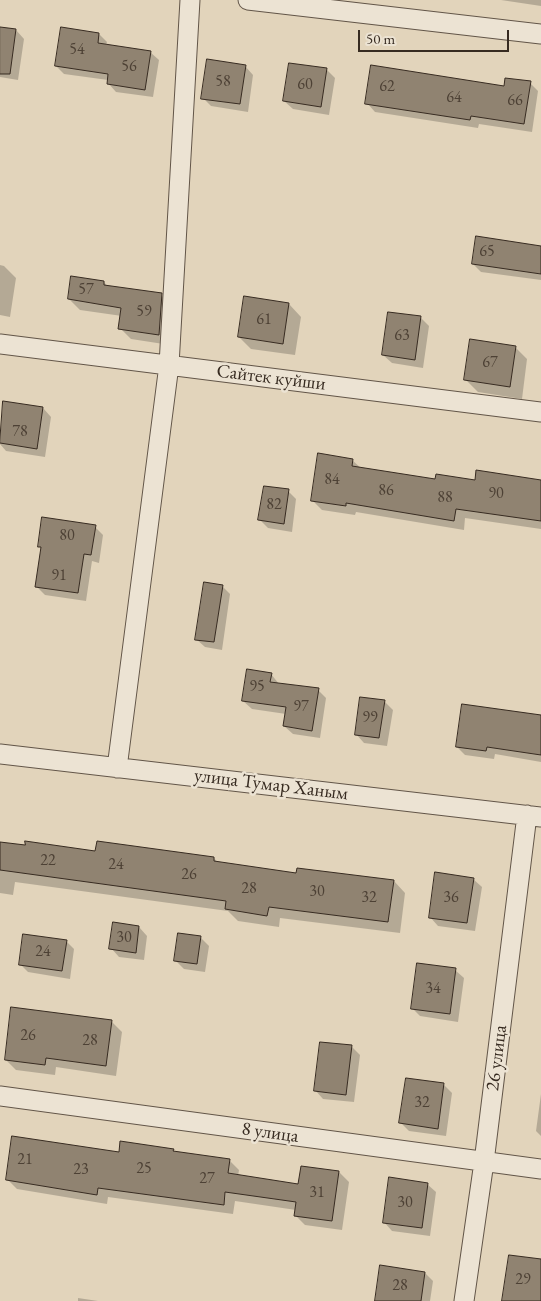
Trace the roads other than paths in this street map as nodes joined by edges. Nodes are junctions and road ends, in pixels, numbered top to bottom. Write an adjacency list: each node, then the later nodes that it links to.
1 (190, 0): 5 (street)
2 (248, 0): 3 (street)
3 (541, 34)
4 (0, 344): 5 (street, Сайтек куйши)
5 (169, 365): 6 (street, Сайтек куйши); 8 (street)
6 (541, 412)
7 (0, 754): 8 (street, улица Тумар Ханым)
8 (117, 768): 9 (street, улица Тумар Ханым)
9 (534, 816): 11 (street, 26 улица)
10 (0, 1096): 11 (street, 8 улица)
11 (484, 1162): 12 (street, 8 улица); 13 (street, 26 улица)
12 (541, 1169)
13 (464, 1301)

